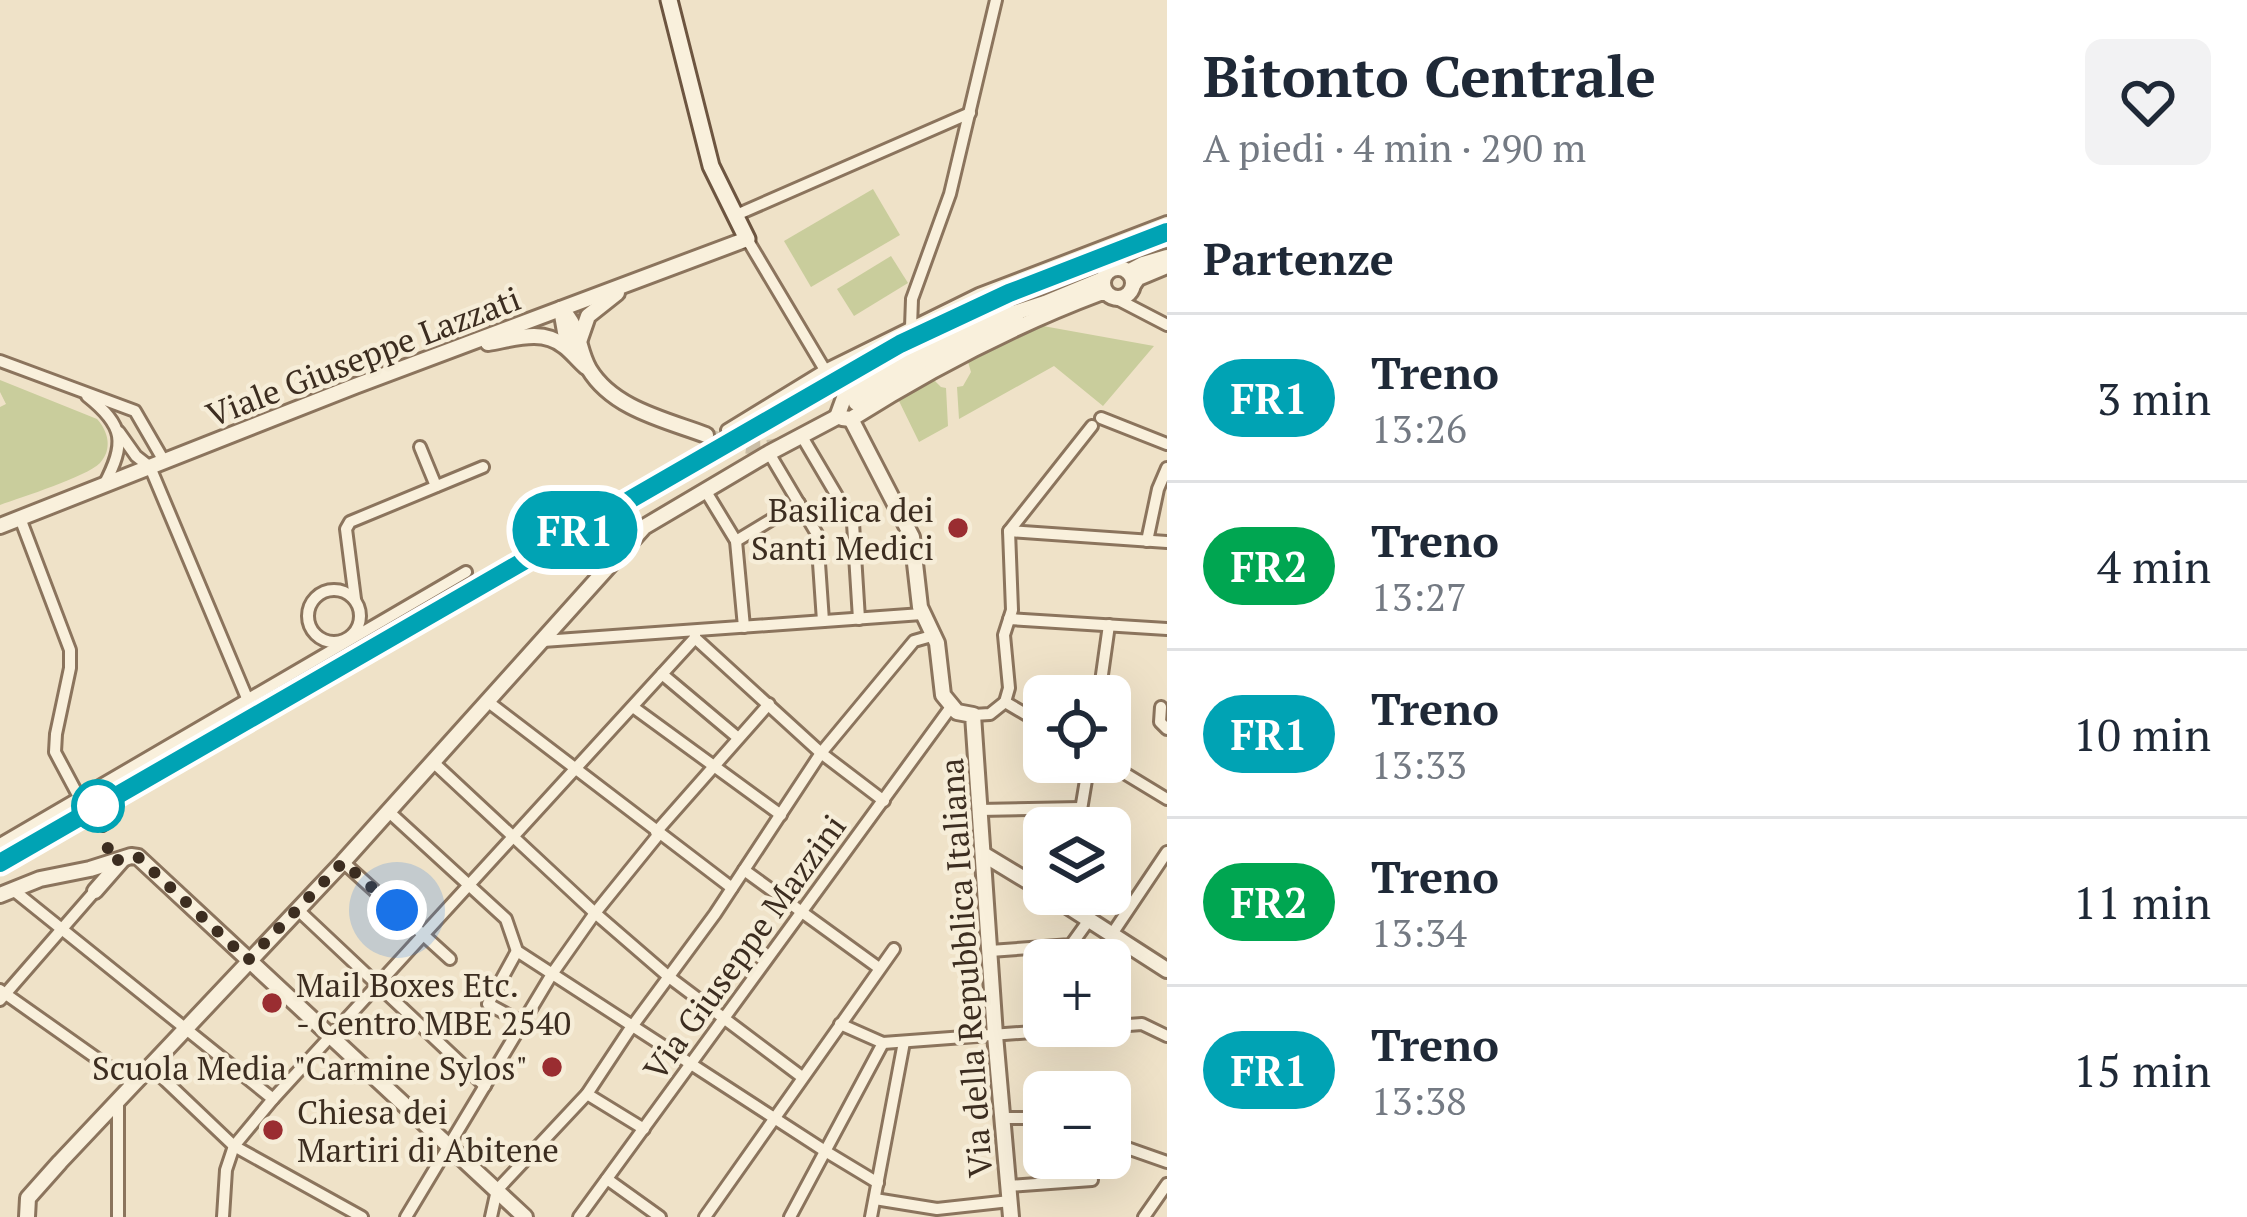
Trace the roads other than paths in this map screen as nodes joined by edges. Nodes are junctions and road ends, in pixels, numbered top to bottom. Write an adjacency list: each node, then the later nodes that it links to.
1 (669, 0): 4 (main road)
2 (996, 0): 3 (street)
3 (970, 112): 4 (street); 15 (street)
4 (734, 216): 6 (main road)
5 (1167, 222): 15 (street)
6 (746, 238): 10 (street, Viale Giuseppe Lazzati); 20 (street)
7 (1167, 257): 9 (street)
8 (1167, 266): 9 (street)
9 (1130, 278): 11 (street); 11 (street)
10 (631, 282): 13 (street, Viale Giuseppe Lazzati); 16 (street)
11 (1108, 290): 12 (street); 14 (street)
12 (1051, 306): 22 (street); 23 (street)
13 (561, 309): 16 (street); 17 (street, Viale Giuseppe Lazzati); 19 (street)
14 (1167, 325)
15 (911, 327): 20 (street)
16 (579, 342): 19 (street)
17 (455, 348): 19 (street); 31 (street, Viale Giuseppe Lazzati)
18 (0, 361): 21 (street)
19 (590, 370): 26 (street)
20 (825, 370): 24 (street)
21 (85, 394): 25 (street); 31 (street)
22 (856, 403)
23 (844, 418): 27 (street); 46 (street)
24 (727, 430)
25 (119, 432): 31 (street); 34 (street)
26 (706, 435)
27 (801, 436): 30 (street); 47 (street)
28 (1167, 445): 40 (street)
29 (420, 447): 35 (street)
30 (769, 453): 36 (street); 37 (street)
31 (157, 464): 34 (street, Viale Giuseppe Lazzati); 59 (street)
32 (483, 466): 35 (street)
33 (1167, 467): 42 (street)
34 (104, 485): 38 (street, Viale Giuseppe Lazzati)
35 (436, 486): 45 (street)
36 (705, 490): 41 (street); 56 (street)
37 (799, 503): 41 (street); 49 (street)
38 (20, 518): 39 (street, Viale Giuseppe Lazzati); 75 (street)
39 (0, 526)
40 (1009, 531): 42 (street); 48 (street)
41 (736, 541): 51 (street)
42 (1147, 541): 43 (street)
43 (1167, 542)
44 (466, 572): 55 (street)
45 (355, 599): 55 (street); 55 (street)
46 (922, 614): 47 (street); 54 (street)
47 (860, 619): 49 (street)
48 (1009, 619): 50 (street); 61 (street)
49 (823, 621): 51 (street)
50 (1109, 626): 52 (street); 58 (street)
51 (744, 627): 53 (street)
52 (1167, 629)
53 (695, 634): 56 (street); 57 (street); 62 (street)
54 (935, 634): 64 (street); 70 (street)
55 (349, 638): 59 (street)
56 (542, 641): 60 (street)
57 (662, 674): 63 (street); 69 (street)
58 (1102, 675)
59 (247, 698): 75 (street)
60 (487, 701): 71 (street); 73 (street)
61 (1005, 702): 66 (street); 67 (street)
62 (769, 704): 69 (street); 70 (street)
63 (633, 707): 72 (street); 73 (street)
64 (951, 707): 67 (street); 77 (street, Via Giuseppe Mazzini)
65 (1161, 707): 68 (street)
66 (1023, 712)
67 (973, 715): 79 (street, Via della Repubblica Italiana)
68 (1167, 729)
69 (737, 737): 72 (street)
70 (821, 752): 77 (street); 81 (street)
71 (433, 761): 80 (street); 83 (street)
72 (714, 765): 81 (street); 82 (street)
73 (575, 769): 82 (street); 83 (street)
74 (1131, 777): 76 (street)
75 (79, 797): 84 (street)
76 (1167, 799)
77 (884, 801): 98 (street, Via Giuseppe Mazzini)
78 (1023, 809): 79 (street)
79 (980, 810): 86 (street, Via della Repubblica Italiana)
80 (388, 812): 88 (street); 92 (street)
81 (781, 815): 90 (street)
82 (658, 833): 93 (street); 97 (street)
83 (514, 836): 92 (street); 97 (street)
84 (0, 844)
85 (1167, 851): 103 (street)
86 (982, 854): 91 (street); 105 (street, Via della Repubblica Italiana)
87 (131, 857): 89 (street); 94 (street); 108 (street)
88 (343, 862): 96 (street); 102 (street)
89 (90, 869): 94 (street); 95 (street)
90 (744, 870): 93 (street); 98 (street)
91 (1023, 878)
92 (469, 886): 102 (street); 106 (street)
93 (732, 889): 112 (street)
94 (95, 891): 101 (street)
95 (6, 892): 101 (street)
96 (297, 909): 108 (street); 113 (street)
97 (596, 913): 111 (street); 112 (street)
98 (803, 913): 109 (street); 115 (street, Via Giuseppe Mazzini)
99 (1083, 915): 100 (street)
100 (1089, 920): 103 (street); 105 (street)
101 (60, 928): 114 (street); 119 (street)
102 (424, 934): 107 (street); 113 (street)
103 (1112, 934): 110 (street)
104 (894, 949): 109 (street)
105 (990, 950): 120 (street, Via della Repubblica Italiana)
106 (517, 951): 111 (street); 116 (street)
107 (450, 959)
108 (248, 960): 119 (street); 121 (street)
109 (879, 968): 117 (street)
110 (1167, 970)
111 (553, 974): 116 (street); 118 (street)
112 (669, 977): 115 (street); 118 (street)
113 (379, 984): 121 (street); 129 (street)
114 (2, 994): 128 (street)
115 (724, 1020): 125 (street, Via Giuseppe Mazzini); 127 (street)
116 (523, 1023): 129 (street)
117 (840, 1024): 124 (street); 127 (street)
118 (633, 1025): 125 (street); 130 (street)
119 (185, 1028): 126 (street); 131 (street)
120 (995, 1035): 122 (street); 123 (street); 134 (street, Via della Repubblica Italiana)
121 (330, 1036): 131 (street); 138 (street)
122 (1167, 1036)
123 (904, 1042): 124 (street); 144 (street)
124 (883, 1043): 140 (street)
125 (692, 1063): 133 (street); 136 (street, Via Giuseppe Mazzini)
126 (150, 1066): 128 (street); 137 (street)
127 (802, 1077): 133 (street)
128 (133, 1084): 132 (street)
129 (485, 1086): 138 (street)
130 (587, 1094): 136 (street); 146 (street)
131 (273, 1099): 137 (street)
132 (118, 1100): 150 (street); 151 (street)
133 (774, 1117): 140 (street); 159 (street)
134 (1003, 1118): 135 (street); 148 (street, Via della Repubblica Italiana)
135 (1023, 1118)
136 (644, 1130): 142 (street, Via Giuseppe Mazzini)
137 (234, 1146): 152 (street); 153 (street)
138 (448, 1148): 146 (street); 154 (street)
139 (1131, 1149): 141 (street)
140 (825, 1151): 144 (street); 160 (street)
141 (1167, 1162)
142 (607, 1179): 157 (street, Via Giuseppe Mazzini); 158 (street)
143 (1092, 1180): 148 (street)
144 (878, 1183): 147 (street)
145 (1167, 1184): 149 (street)
146 (497, 1190): 155 (street); 156 (street)
147 (875, 1199): 148 (street); 161 (street)
148 (1013, 1207)
149 (1149, 1215)
150 (27, 1217)
151 (118, 1217)
152 (224, 1217)
153 (362, 1217)
154 (406, 1217)
155 (491, 1217)
156 (525, 1217)
157 (579, 1217)
158 (660, 1217)
159 (705, 1217)
160 (790, 1217)
161 (871, 1217)

